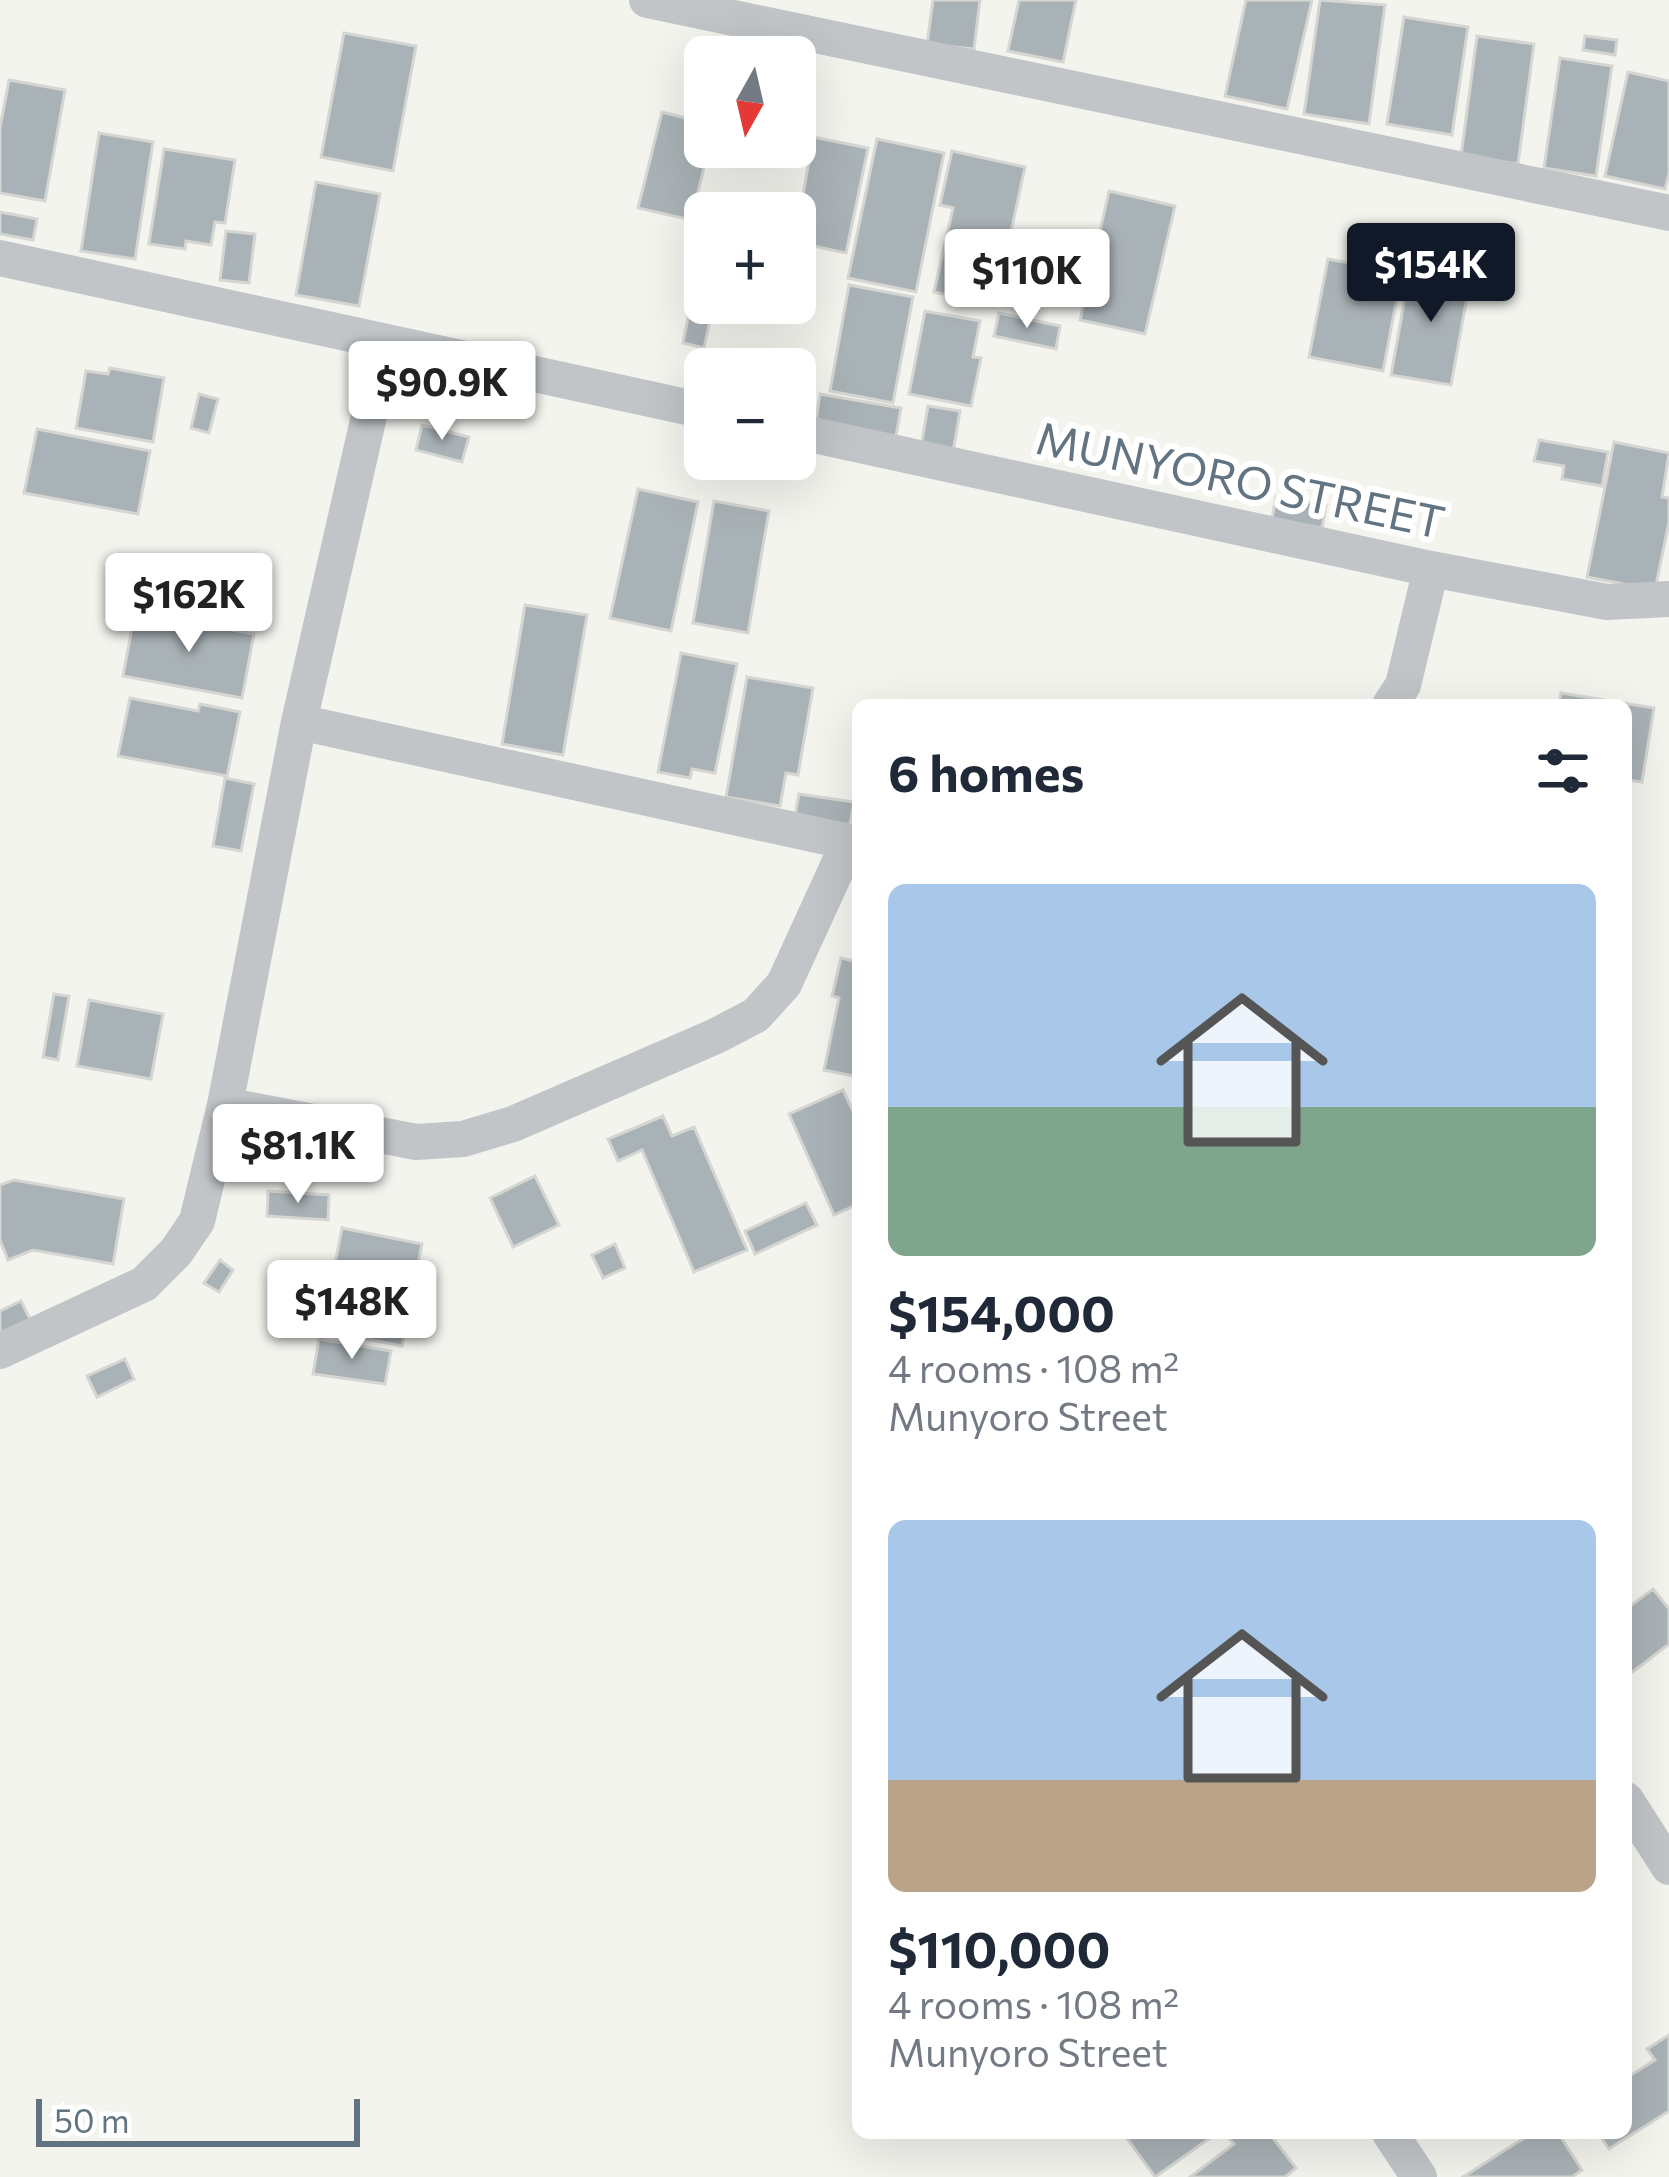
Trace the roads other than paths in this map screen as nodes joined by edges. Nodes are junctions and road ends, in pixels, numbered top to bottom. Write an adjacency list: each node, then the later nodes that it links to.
1 (647, 0): 2 (street)
2 (1669, 213)
3 (2, 266): 4 (street)
4 (386, 342): 5 (street); 10 (street)
5 (684, 406)
6 (816, 436): 7 (street, MUNYORO STREET)
7 (1431, 569): 8 (street, MUNYORO STREET); 9 (street)
8 (1669, 599)
9 (1394, 699)
10 (299, 722): 11 (street); 13 (street)
11 (852, 843)
12 (852, 845): 13 (street)
13 (225, 1106): 14 (street)
14 (0, 1351)
15 (1632, 1809): 16 (street)
16 (1669, 1867)
17 (1394, 2139): 18 (street)
18 (1419, 2177)

